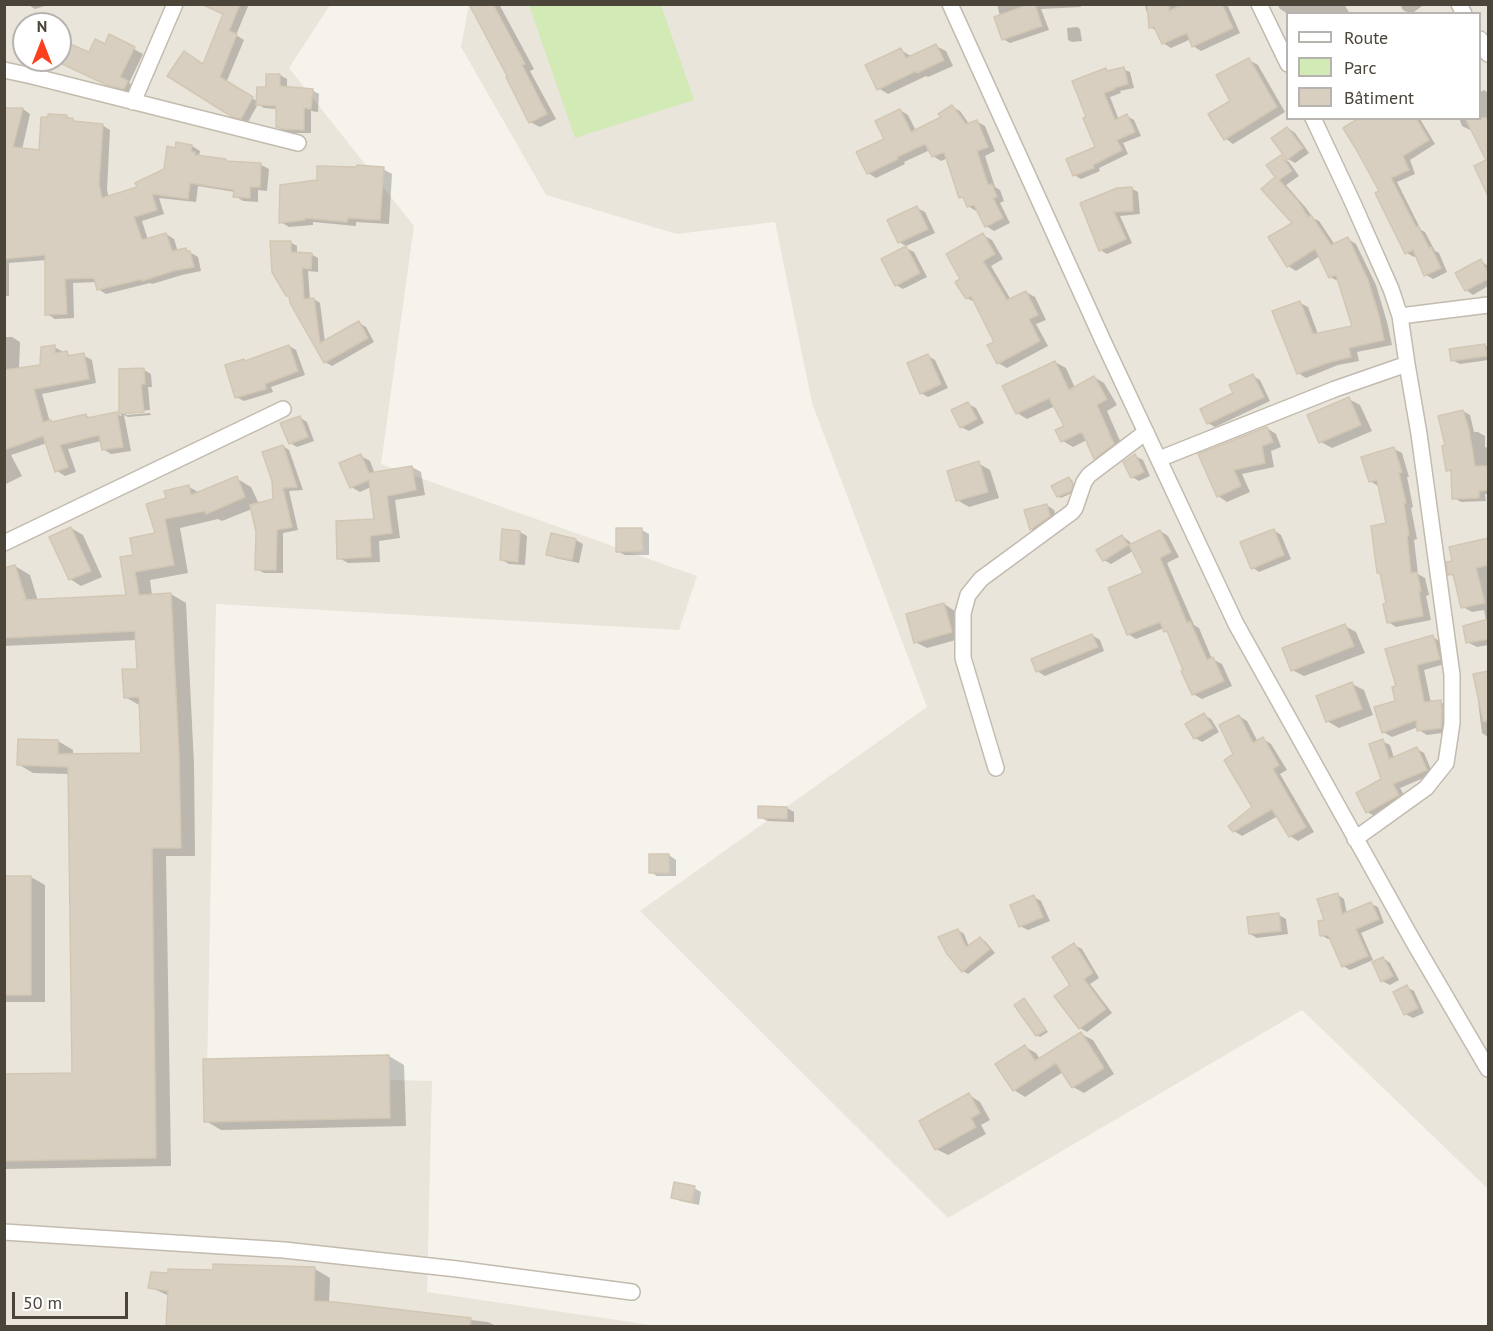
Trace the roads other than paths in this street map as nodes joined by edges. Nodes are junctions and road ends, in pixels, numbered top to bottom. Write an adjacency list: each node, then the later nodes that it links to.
1 (176, 4): 6 (street)
2 (950, 4): 13 (street)
3 (1259, 4): 4 (street)
4 (1286, 62)
5 (4, 70): 6 (street)
6 (133, 102): 8 (street)
7 (1314, 120): 10 (street)
8 (298, 143)
9 (1488, 305): 10 (street)
10 (1400, 316): 11 (street)
11 (1407, 364): 14 (street); 17 (street)
12 (283, 409): 15 (street)
13 (1146, 432): 14 (street); 16 (street)
14 (1159, 459): 17 (street)
15 (4, 543)
16 (996, 768)
17 (1355, 839): 18 (street)
18 (1488, 1069)
19 (4, 1232): 20 (street)
20 (632, 1292)

